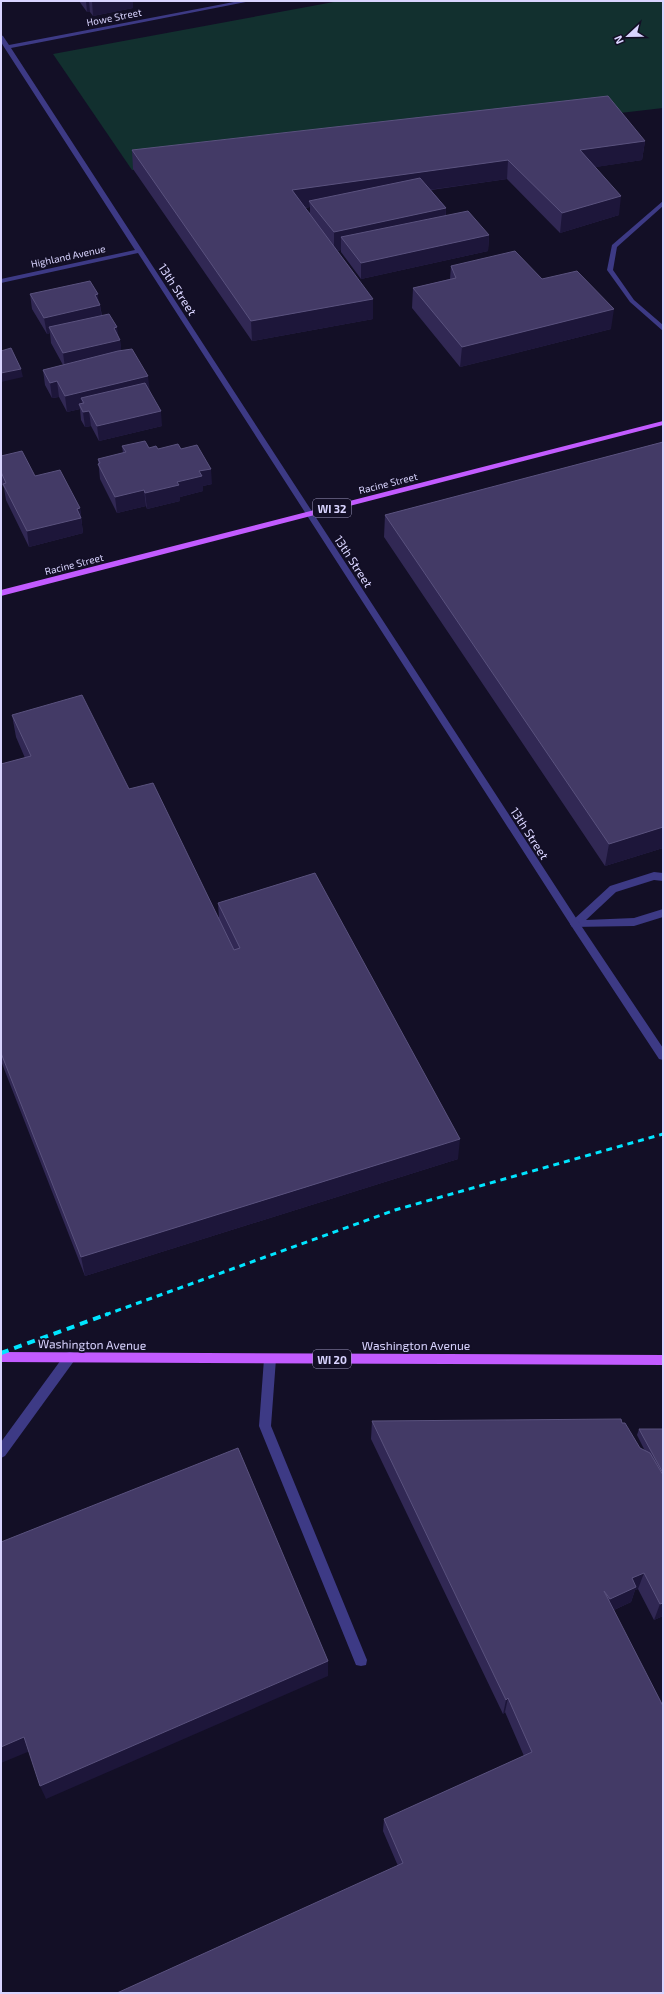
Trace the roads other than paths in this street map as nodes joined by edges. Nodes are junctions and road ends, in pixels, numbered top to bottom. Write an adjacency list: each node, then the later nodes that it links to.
1 (248, 1): 3 (street, Howe Street)
2 (1, 38): 3 (street, 13th Street)
3 (7, 47): 5 (street, 13th Street)
4 (663, 203): 7 (street)
5 (139, 251): 6 (street, Highland Avenue); 9 (street, 13th Street)
6 (1, 281)
7 (663, 329)
8 (663, 423): 9 (main road, Racine Street / WI 32)
9 (310, 514): 10 (main road, Racine Street / WI 32); 13 (street, 13th Street)
10 (1, 593)
11 (663, 877): 13 (street)
12 (663, 913): 13 (street)
13 (575, 924): 14 (street, 13th Street)
14 (663, 1056)
15 (1, 1357): 16 (main road, Washington Avenue / WI 20)
16 (70, 1357): 17 (main road, Washington Avenue / WI 20); 19 (street)
17 (270, 1359): 18 (main road, Washington Avenue / WI 20); 20 (street)
18 (663, 1360)
19 (1, 1452)
20 (361, 1660)

